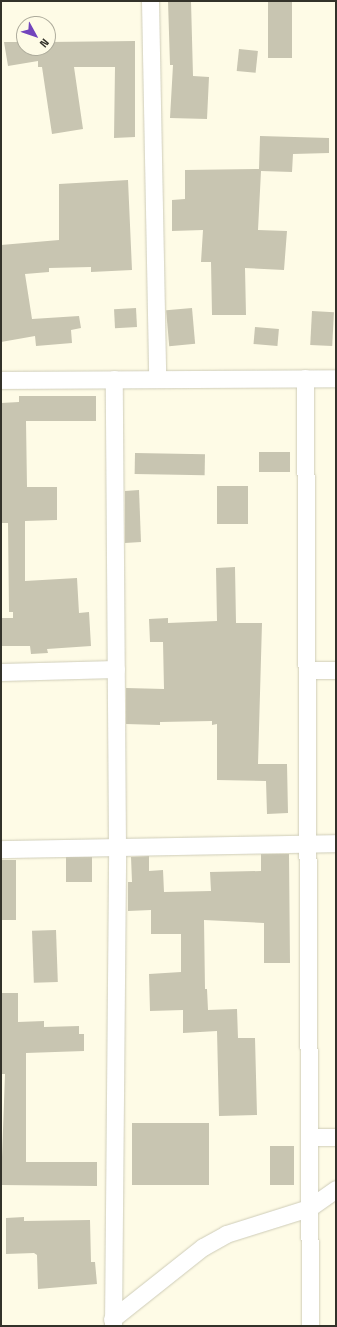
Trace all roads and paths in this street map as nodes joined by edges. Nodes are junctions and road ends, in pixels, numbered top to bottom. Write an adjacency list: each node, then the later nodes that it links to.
1 (150, 1): 5 (street)
2 (305, 378): 3 (street); 5 (street); 8 (street)
3 (336, 378)
4 (114, 379): 5 (street); 6 (street); 7 (street)
5 (158, 379)
6 (1, 380)
7 (116, 669): 10 (street); 13 (street)
8 (307, 670): 9 (street); 11 (street)
9 (336, 670)
10 (1, 672)
11 (308, 843): 12 (street); 13 (street); 15 (street)
12 (336, 843)
13 (117, 847): 14 (street); 19 (street)
14 (1, 849)
15 (309, 1136): 16 (street); 18 (street)
16 (336, 1136)
17 (336, 1189): 18 (street)
18 (309, 1208): 19 (street); 20 (street)
19 (112, 1323)
20 (310, 1326)

